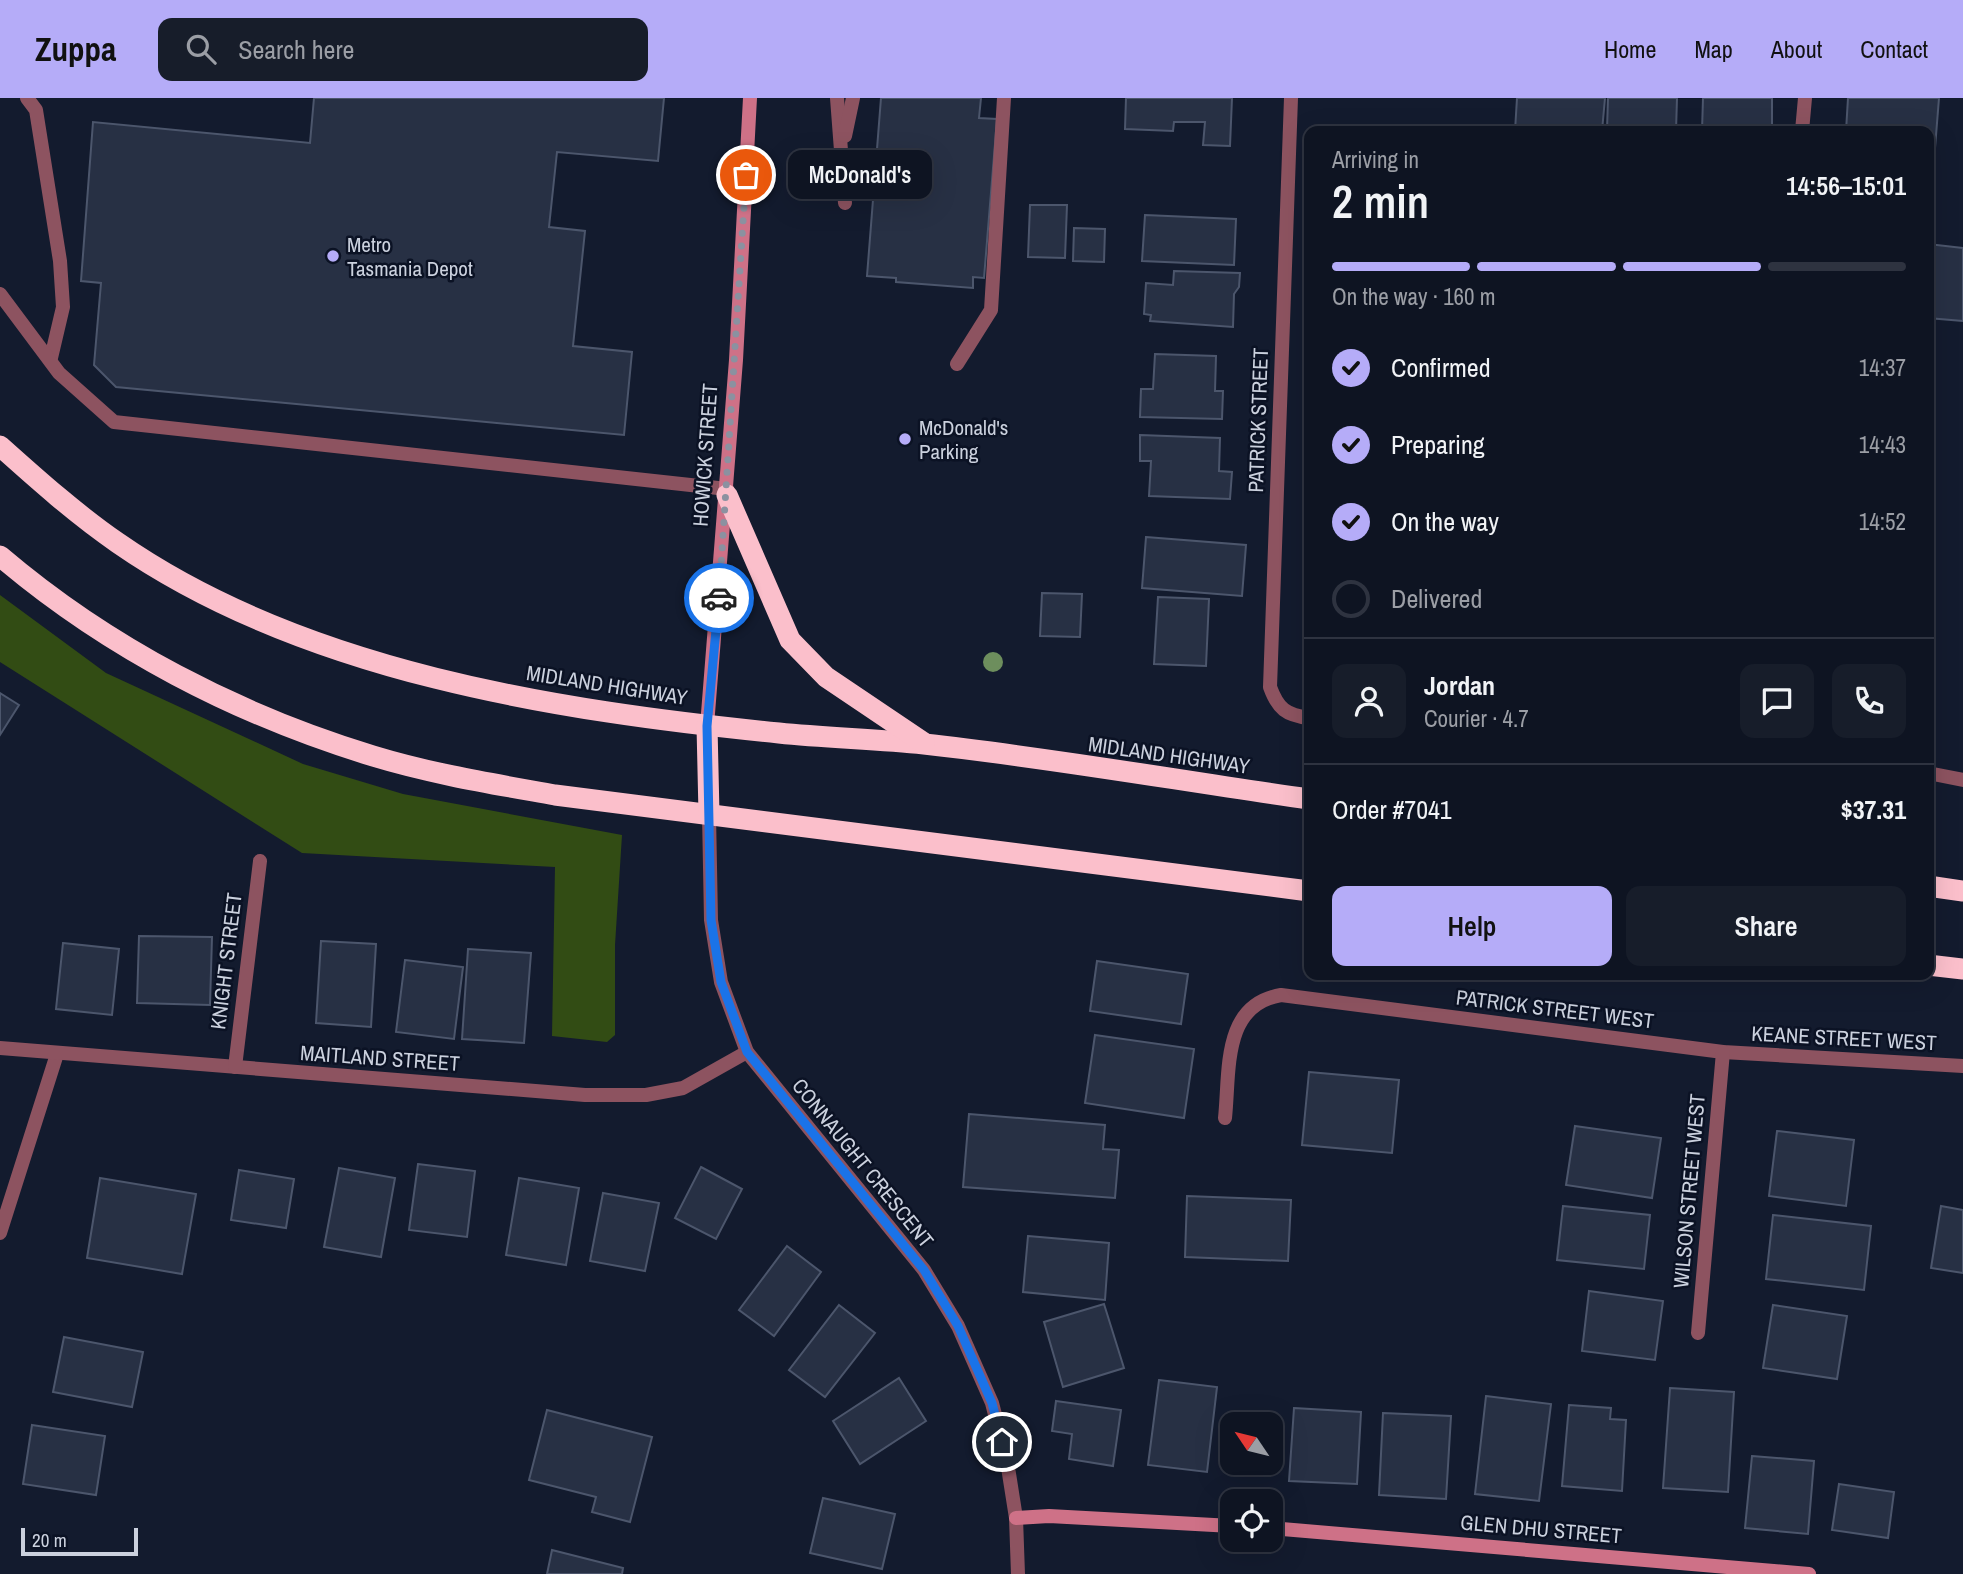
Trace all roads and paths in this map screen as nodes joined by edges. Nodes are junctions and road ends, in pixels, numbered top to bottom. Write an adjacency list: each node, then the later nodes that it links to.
1 (27, 98): 12 (street)
2 (750, 98): 15 (street, HOWICK STREET)
3 (837, 98): 9 (street)
4 (853, 98): 9 (street)
5 (1004, 98): 13 (street)
6 (1291, 98): 17 (street, PATRICK STREET)
7 (1805, 98): 8 (street)
8 (1802, 126)
9 (842, 151): 10 (street)
10 (845, 203)
11 (0, 294): 12 (street)
12 (51, 358): 15 (street)
13 (957, 364)
14 (0, 446): 18 (highway, MIDLAND HIGHWAY)
15 (727, 492): 18 (street, HOWICK STREET); 19 (highway)
16 (0, 556): 23 (highway)
17 (1304, 717)
18 (707, 726): 19 (highway, MIDLAND HIGHWAY); 23 (highway, HOWICK STREET)
19 (925, 745): 22 (highway, MIDLAND HIGHWAY)
20 (1934, 774): 21 (street)
21 (1963, 780)
22 (1304, 798)
23 (709, 814): 26 (highway); 31 (street, CONNAUGHT CRESCENT)
24 (260, 861): 35 (street, KNIGHT STREET)
25 (1934, 887): 27 (highway)
26 (1304, 890)
27 (1963, 891)
28 (1934, 966): 29 (highway)
29 (1963, 969)
30 (0, 1048): 33 (street, MAITLAND STREET)
31 (747, 1052): 35 (street, MAITLAND STREET); 39 (street, CONNAUGHT CRESCENT)
32 (1723, 1052): 34 (street, KEANE STREET WEST); 36 (street, PATRICK STREET WEST); 38 (street, WILSON STREET WEST)
33 (57, 1054): 35 (street, MAITLAND STREET); 37 (street)
34 (1963, 1066)
35 (235, 1067)
36 (1225, 1118)
37 (0, 1233)
38 (1698, 1333)
39 (1016, 1518): 40 (street); 42 (street, CONNAUGHT CRESCENT)
40 (1220, 1525)
41 (1283, 1529): 43 (street, GLEN DHU STREET)
42 (1018, 1574)
43 (1808, 1574)

